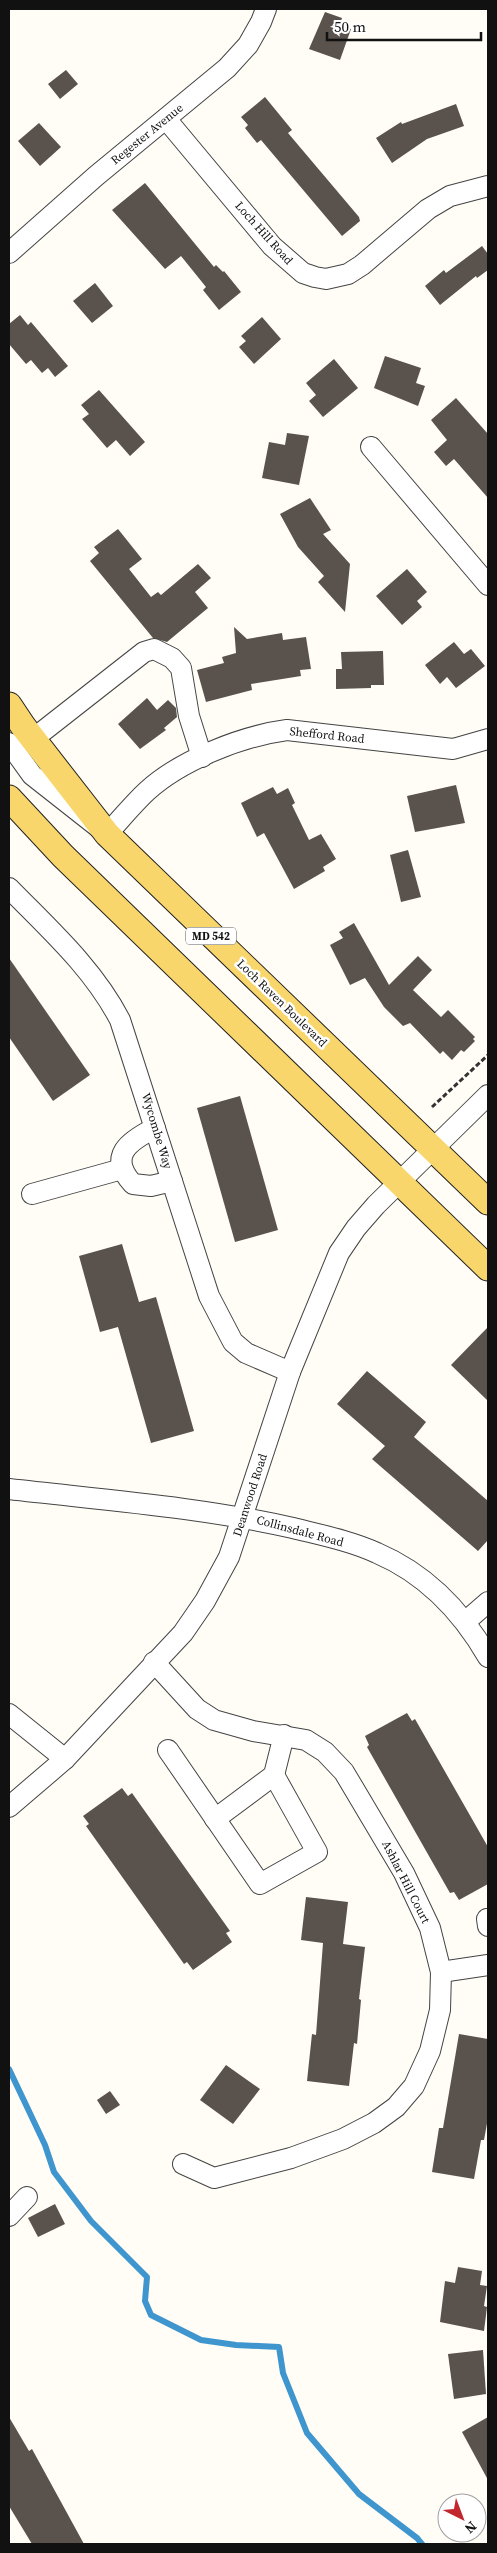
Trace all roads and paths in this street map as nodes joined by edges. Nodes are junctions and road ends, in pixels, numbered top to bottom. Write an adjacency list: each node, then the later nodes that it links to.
1 (266, 9): 2 (street, Regester Avenue)
2 (166, 120): 3 (street, Loch Hill Road); 4 (street, Regester Avenue)
3 (488, 186)
4 (10, 250)
5 (371, 447): 6 (street)
6 (488, 585)
7 (9, 705): 9 (main road, Loch Raven Boulevard / MD 542)
8 (488, 739): 10 (street, Shefford Road)
9 (21, 741): 10 (street); 12 (main road, Loch Raven Boulevard / MD 542)
10 (202, 757): 12 (street, Shefford Road)
11 (9, 798): 21 (main road)
12 (107, 834): 18 (main road, Loch Raven Boulevard / MD 542)
13 (9, 888): 17 (street, Wycombe Way)
14 (488, 1055): 16 (path)
15 (488, 1095): 18 (street, Deanwood Road)
16 (432, 1107)
17 (156, 1128): 19 (street); 20 (street, Wycombe Way)
18 (434, 1148): 21 (street, Deanwood Road); 23 (main road, Loch Raven Boulevard / MD 542)
19 (122, 1169): 20 (street); 22 (street)
20 (172, 1181): 25 (street, Wycombe Way)
21 (399, 1181): 24 (main road); 25 (street, Deanwood Road)
22 (32, 1194)
23 (488, 1202)
24 (488, 1268)
25 (290, 1372): 27 (street, Deanwood Road)
26 (9, 1489): 27 (street, Collinsdale Road)
27 (243, 1517): 29 (street, Collinsdale Road); 31 (street, Deanwood Road)
28 (488, 1602): 29 (street)
29 (465, 1622): 30 (street, Collinsdale Road)
30 (488, 1657)
31 (154, 1662): 33 (street, Ashlar Hill Court); 35 (street, Deanwood Road)
32 (9, 1714): 35 (street)
33 (284, 1735): 36 (street); 40 (street, Ashlar Hill Court)
34 (168, 1750): 38 (street)
35 (65, 1759): 37 (street, Deanwood Road)
36 (274, 1775): 38 (street); 38 (street)
37 (9, 1807)
38 (216, 1819)
39 (488, 1965): 40 (street)
40 (441, 1972): 41 (street, Ashlar Hill Court)
41 (183, 2164)
42 (27, 2198): 43 (street)
43 (9, 2216)

